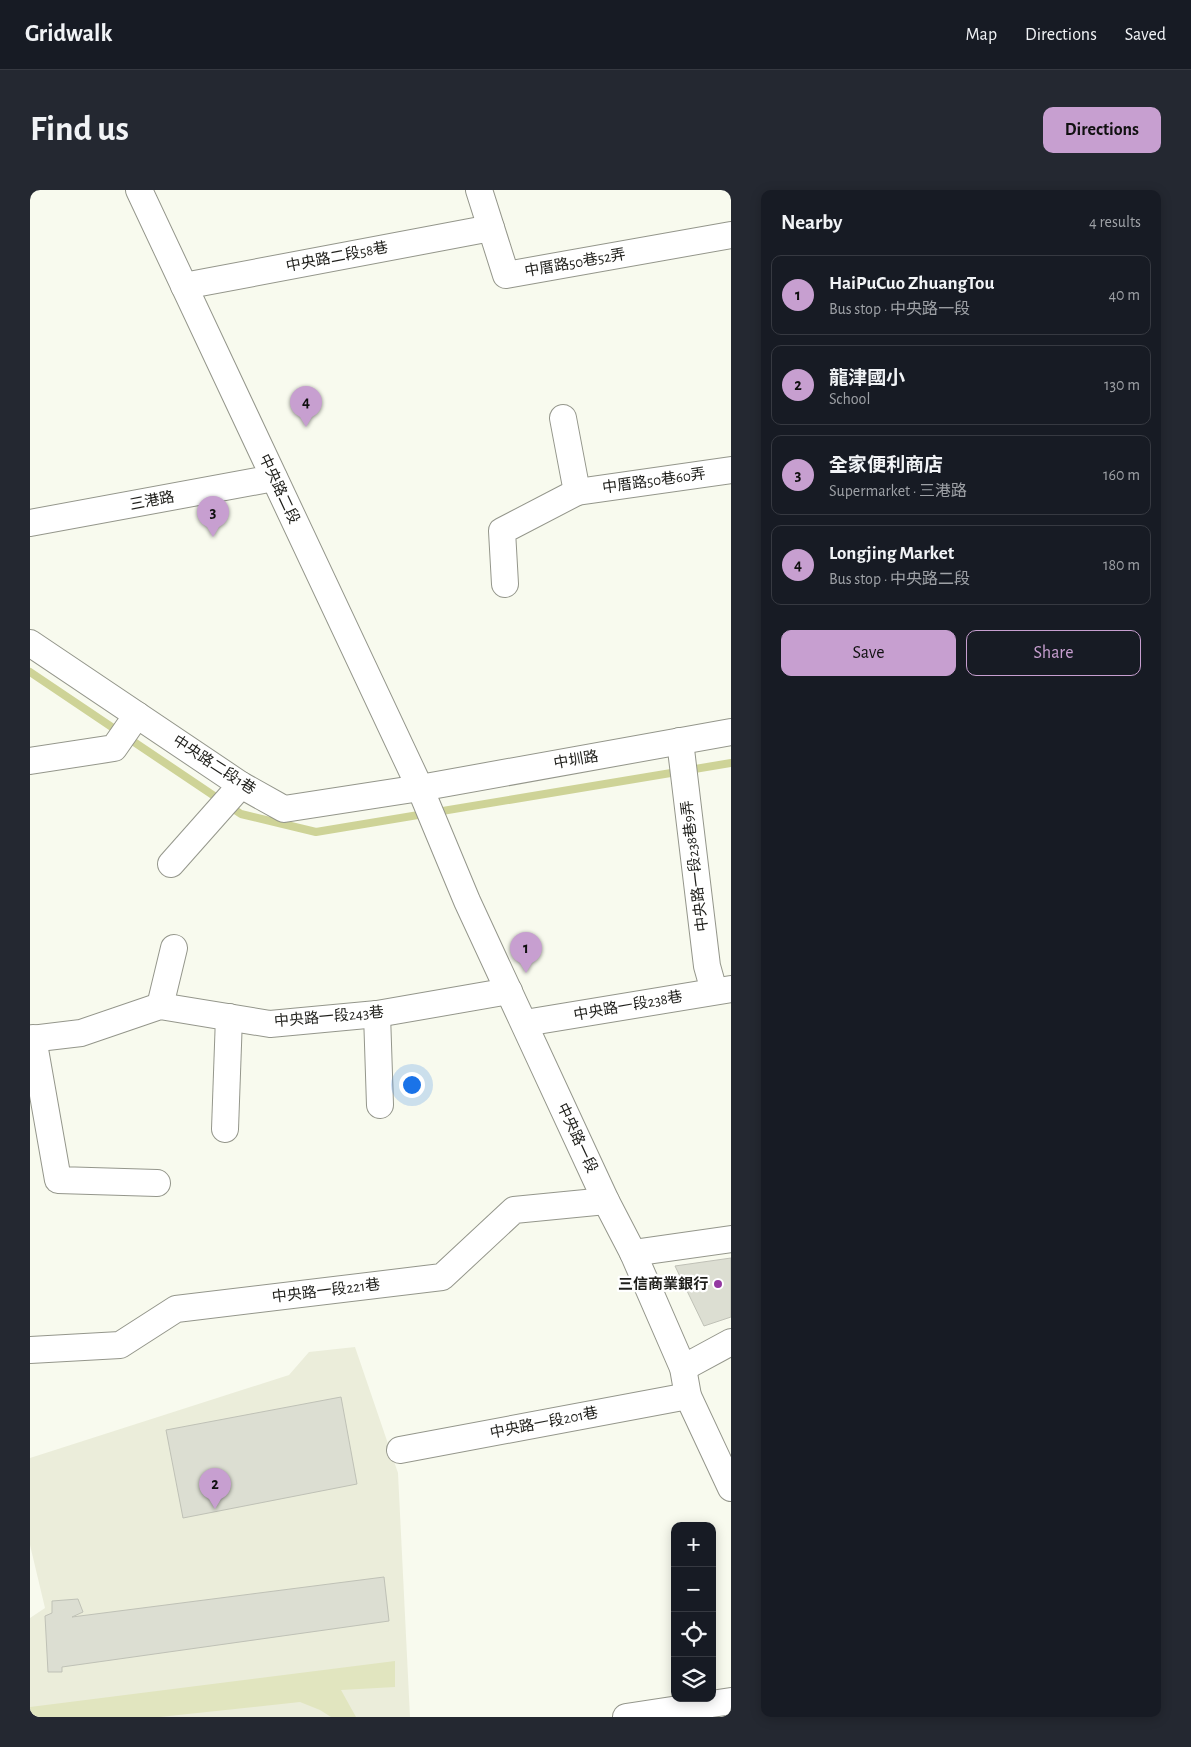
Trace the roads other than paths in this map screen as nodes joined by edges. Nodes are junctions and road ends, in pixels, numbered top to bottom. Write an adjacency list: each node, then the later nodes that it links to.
1 (139, 190): 5 (street, 中央路二段)
2 (479, 190): 3 (street, 中厝路50巷52弄)
3 (491, 228): 4 (street, 中厝路50巷52弄); 5 (street, 中央路二段58巷)
4 (731, 235)
5 (184, 286): 8 (street, 中央路二段)
6 (564, 418): 9 (street)
7 (731, 470): 9 (street, 中厝路50巷60弄)
8 (274, 478): 10 (street, 三港路); 18 (street, 中央路二段)
9 (577, 492): 11 (street, 中厝路50巷60弄)
10 (30, 523)
11 (505, 584)
12 (30, 643): 13 (street, 中央路二段1巷)
13 (138, 715): 16 (street); 17 (street, 中央路二段1巷)
14 (731, 732): 15 (street, 中圳路)
15 (680, 741): 18 (street, 中圳路); 22 (street, 中央路一段238巷9弄)
16 (30, 761)
17 (241, 785): 18 (street, 中央路二段1巷); 19 (street)
18 (420, 788): 21 (street, 中央路一段)
19 (171, 864)
20 (174, 948): 23 (street)
21 (509, 990): 24 (street, 中央路一段243巷); 26 (street, 中央路一段)
22 (722, 990): 26 (street, 中央路一段238巷)
23 (160, 1006): 25 (street, 中央路一段243巷); 27 (street, 中央路一段243巷)
24 (377, 1014): 25 (street, 中央路一段243巷); 28 (street)
25 (229, 1017): 29 (street)
26 (525, 1023): 31 (street, 中央路一段)
27 (32, 1038): 30 (street, 中央路一段243巷)
28 (380, 1105)
29 (225, 1129)
30 (157, 1183)
31 (606, 1201): 33 (street, 中央路一段); 35 (street, 中央路一段221巷)
32 (731, 1239): 33 (street)
33 (633, 1253): 36 (street, 中央路一段)
34 (731, 1342): 36 (street)
35 (30, 1350)
36 (682, 1368): 37 (street, 中央路一段)
37 (688, 1396): 38 (street, 中央路一段201巷); 39 (street, 中央路一段)
38 (400, 1450)
39 (731, 1488)
40 (731, 1702): 41 (street)
41 (678, 1714): 42 (street)
42 (626, 1717)

